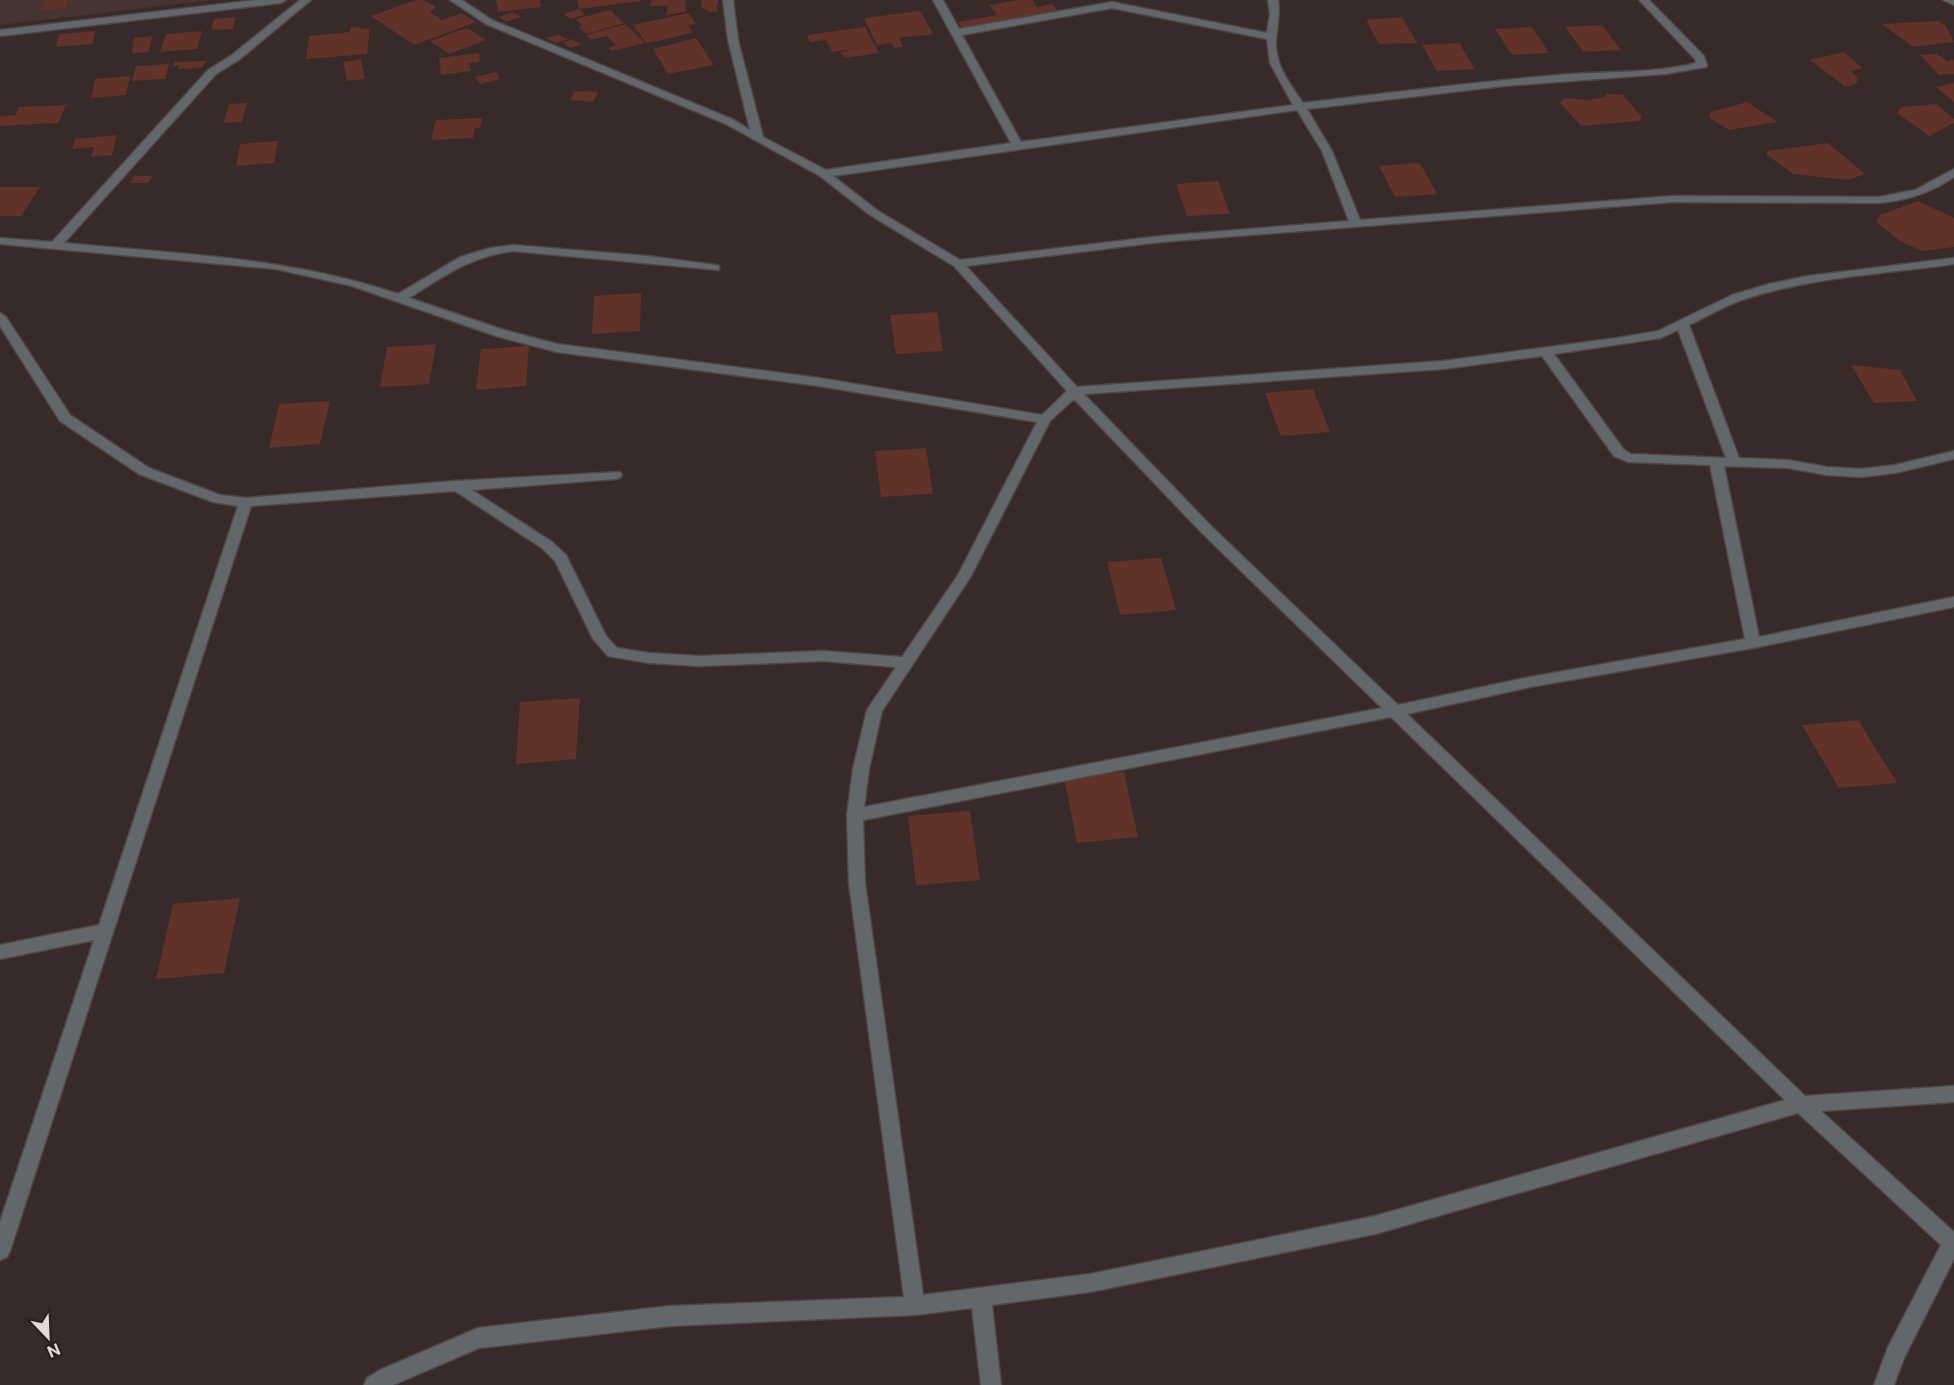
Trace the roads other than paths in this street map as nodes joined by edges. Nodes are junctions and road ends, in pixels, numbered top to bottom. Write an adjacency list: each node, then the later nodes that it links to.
1 (281, 0): 10 (street)
2 (306, 0): 20 (street)
3 (455, 0): 14 (street)
4 (728, 0): 14 (street)
5 (938, 0): 11 (street)
6 (1273, 0): 12 (street)
7 (1644, 0): 13 (street)
8 (1948, 0): 9 (street)
9 (1954, 2)
10 (0, 33)
11 (955, 33): 12 (street); 15 (street)
12 (1273, 37): 13 (street)
13 (1301, 106): 15 (street); 18 (street)
14 (758, 140): 17 (street)
15 (1017, 144): 17 (street)
16 (1954, 172): 18 (street)
17 (824, 174): 22 (street)
18 (1355, 222): 22 (street)
19 (0, 241): 20 (street)
20 (56, 245): 24 (street)
21 (1954, 261): 26 (street)
22 (958, 264): 28 (street)
23 (716, 267): 24 (street)
24 (400, 298): 29 (street)
25 (0, 316): 35 (street)
26 (1682, 324): 27 (street); 31 (street)
27 (1545, 351): 28 (street); 32 (street)
28 (1075, 391): 29 (street); 39 (street)
29 (1045, 419): 38 (street)
30 (1954, 454): 31 (street)
31 (1734, 460): 32 (street)
32 (1716, 461): 37 (street)
33 (615, 475): 34 (street)
34 (455, 485): 35 (street); 38 (street)
35 (246, 502): 41 (street)
36 (1954, 602): 37 (street)
37 (1753, 643): 39 (street)
38 (906, 663): 40 (street)
39 (1395, 711): 40 (street); 44 (street)
40 (855, 815): 48 (street)
41 (105, 931): 42 (street); 46 (street)
42 (0, 952)
43 (1954, 1094): 44 (street)
44 (1801, 1104): 45 (street); 47 (street)
45 (1953, 1244): 51 (street)
46 (0, 1251)
47 (981, 1297): 48 (street); 50 (street)
48 (915, 1305): 49 (street)
49 (382, 1382)
50 (991, 1385)
51 (1884, 1385)

